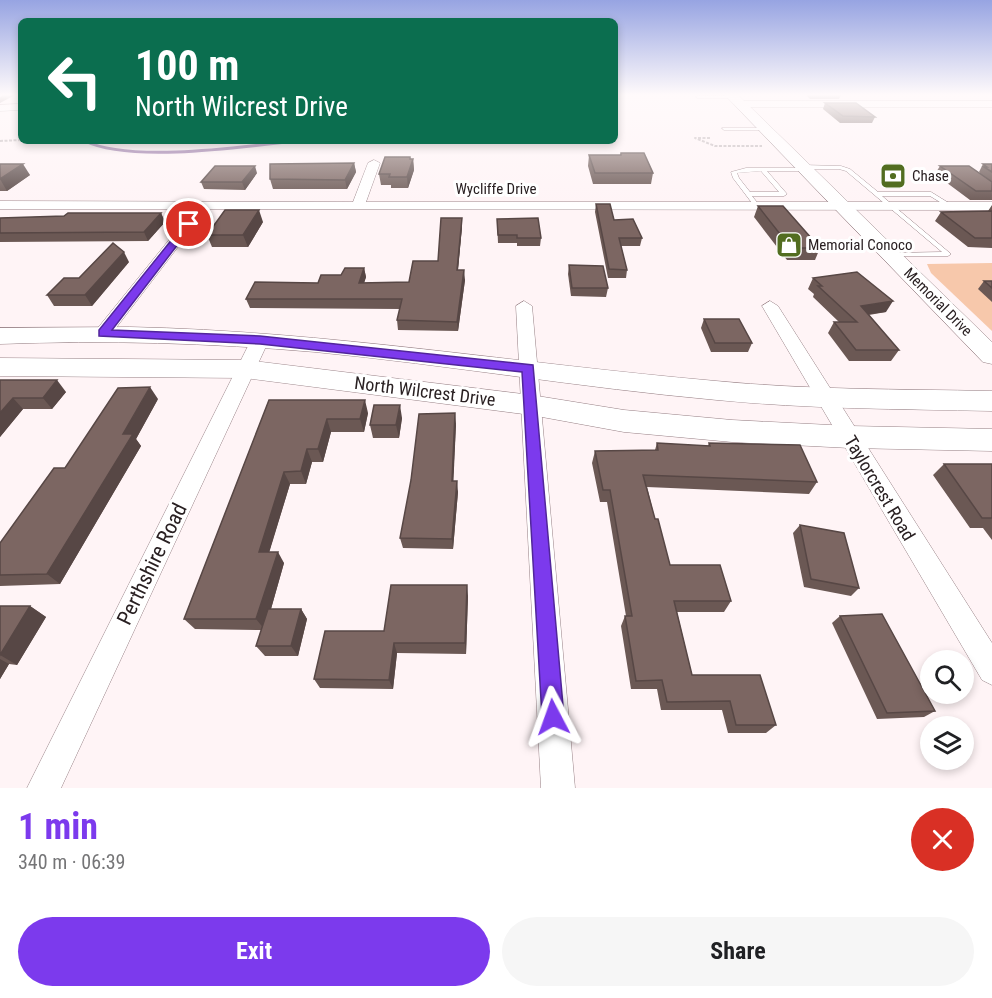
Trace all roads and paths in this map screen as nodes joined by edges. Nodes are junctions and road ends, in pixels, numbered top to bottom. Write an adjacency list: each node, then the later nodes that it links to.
1 (767, 132): 5 (main road, Memorial Drive)
2 (710, 138): 5 (path)
3 (18, 140): 4 (path)
4 (0, 141)
5 (780, 146): 7 (main road, Memorial Drive)
6 (374, 163): 13 (street)
7 (803, 168): 8 (lane); 10 (lane); 15 (main road, Memorial Drive)
8 (763, 170): 9 (lane); 9 (lane)
9 (748, 194): 14 (lane)
10 (877, 194): 16 (lane); 17 (lane)
11 (0, 205): 12 (street, Wycliffe Drive)
12 (203, 206): 13 (street, Wycliffe Drive); 22 (street)
13 (358, 206): 14 (street, Wycliffe Drive)
14 (757, 206): 15 (street, Wycliffe Drive)
15 (840, 206): 16 (street, Wycliffe Drive); 19 (main road, Memorial Drive)
16 (891, 206): 17 (street, Wycliffe Drive); 19 (lane)
17 (950, 206): 18 (street, Wycliffe Drive)
18 (992, 206)
19 (890, 255): 25 (main road, Memorial Drive)
20 (524, 306): 27 (street)
21 (770, 306): 29 (street, Taylorcrest Road)
22 (103, 333): 23 (main road, North Wilcrest Drive); 24 (main road, North Wilcrest Drive)
23 (0, 336)
24 (260, 340): 27 (main road, North Wilcrest Drive); 28 (street, Perthshire Road)
25 (992, 356)
26 (0, 367): 28 (main road, North Wilcrest Drive)
27 (528, 368): 29 (main road, North Wilcrest Drive); 31 (street)
28 (245, 369): 31 (main road, North Wilcrest Drive); 35 (street, Perthshire Road)
29 (826, 398): 30 (main road, North Wilcrest Drive); 32 (street, Taylorcrest Road)
30 (992, 401)
31 (531, 405): 32 (main road, North Wilcrest Drive); 36 (street)
32 (850, 437): 33 (main road, North Wilcrest Drive); 34 (street, Taylorcrest Road)
33 (992, 440)
34 (992, 670)
35 (44, 788)
36 (558, 788)

